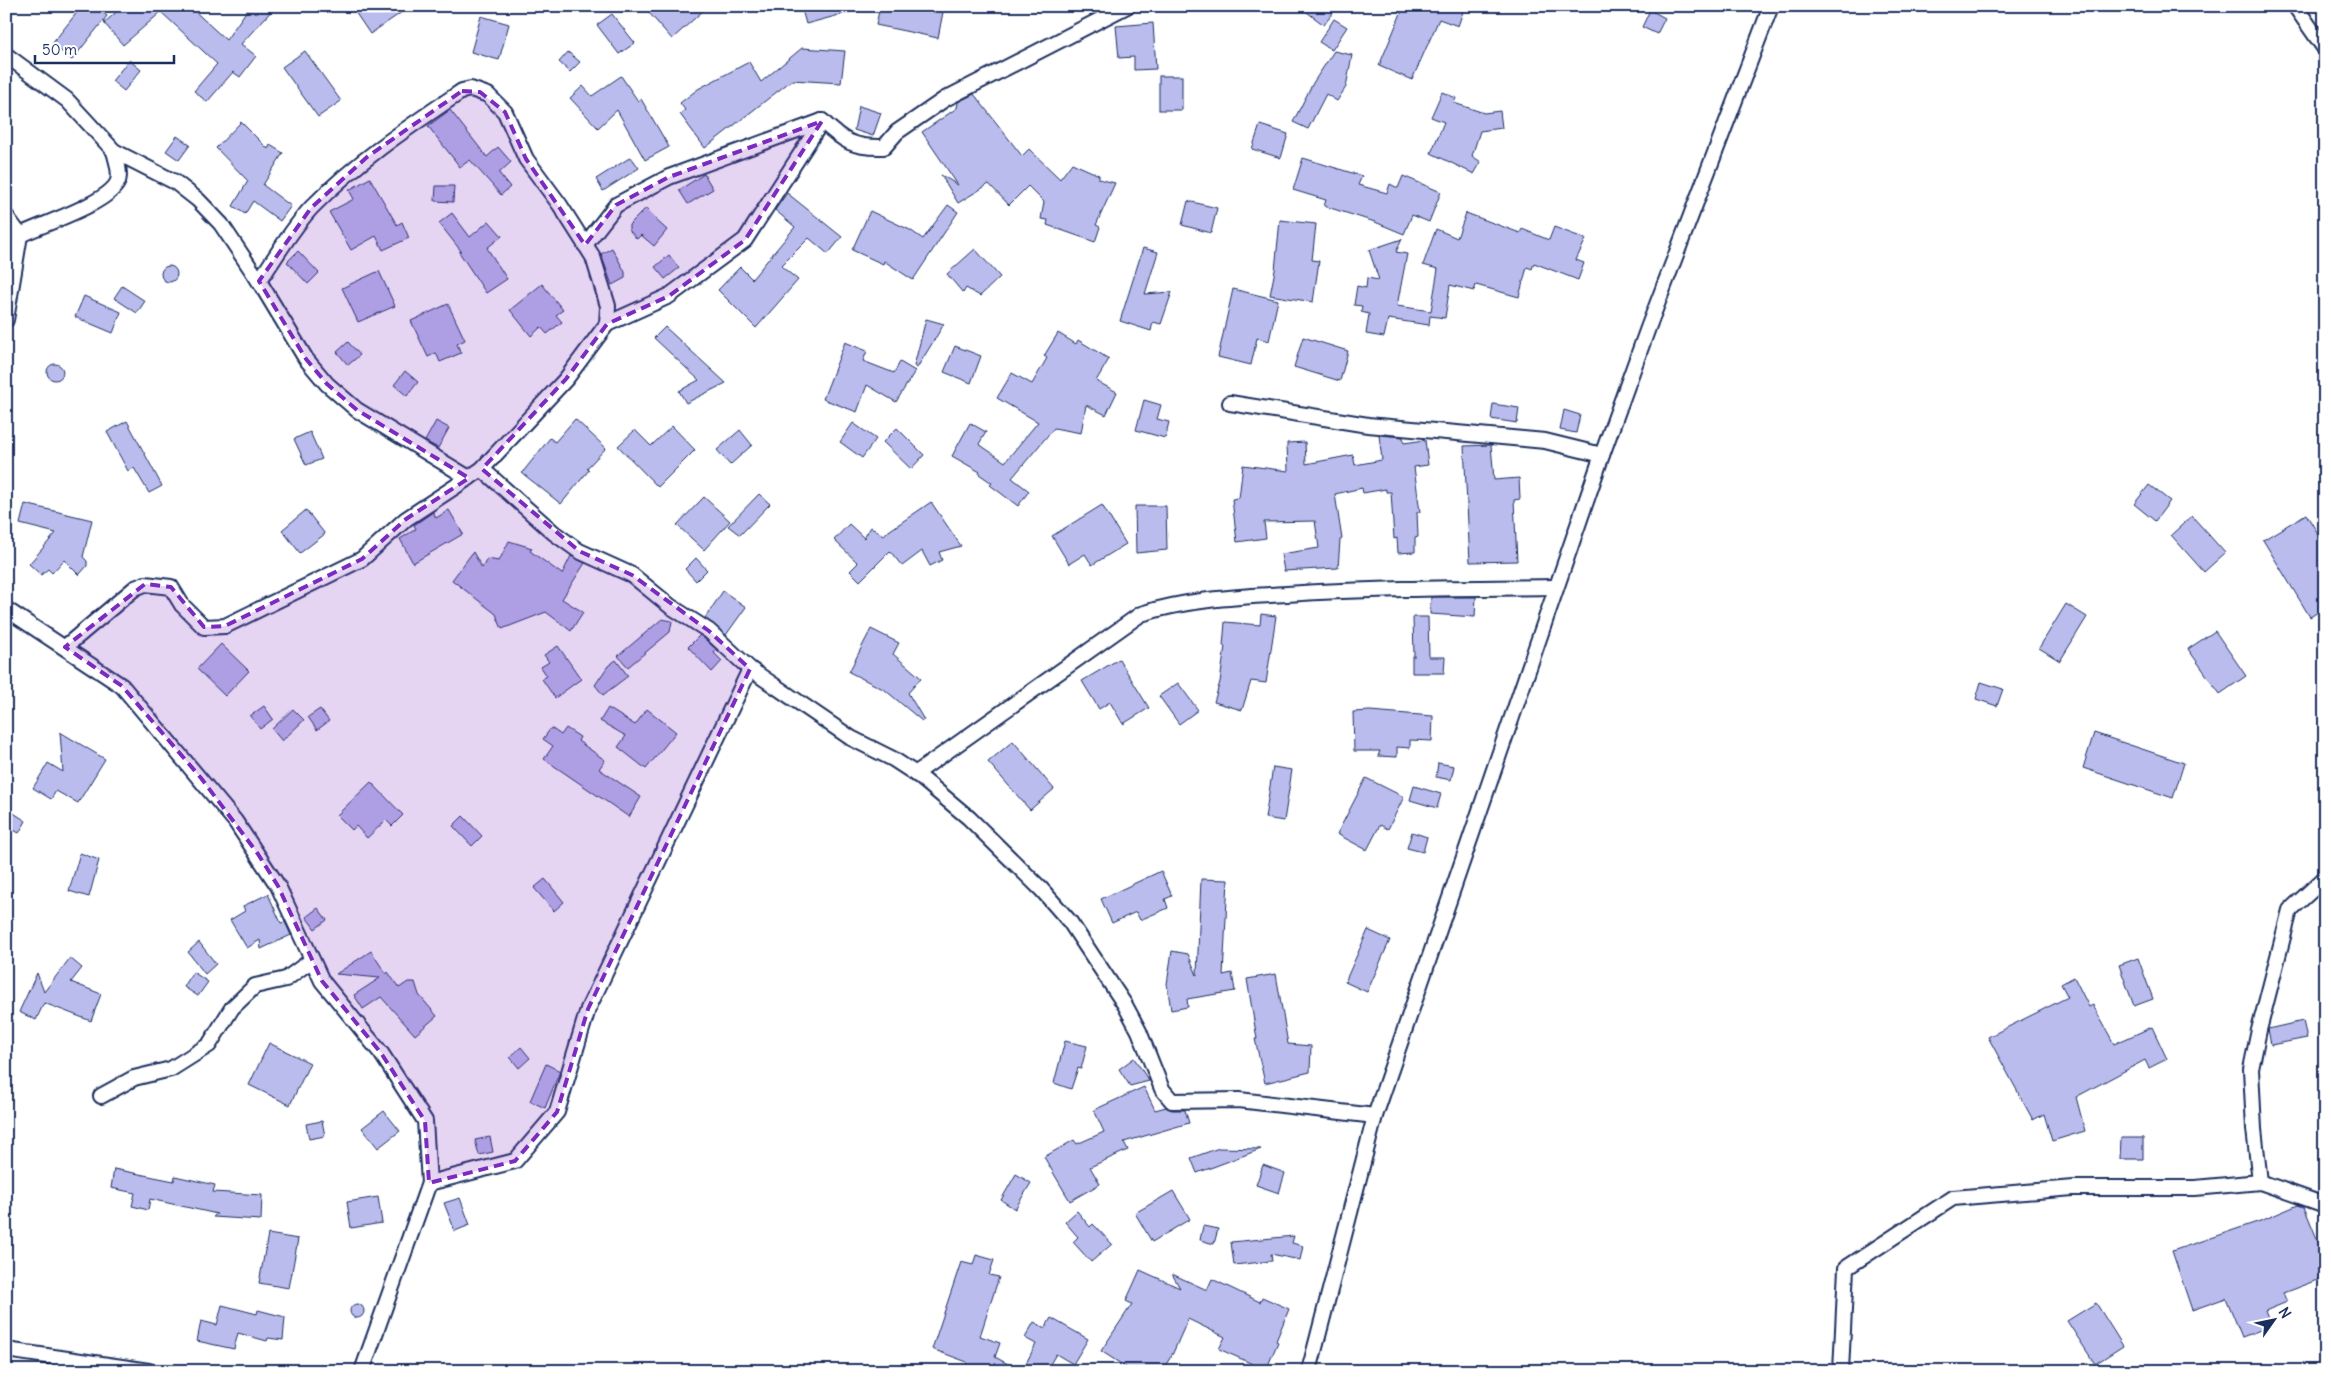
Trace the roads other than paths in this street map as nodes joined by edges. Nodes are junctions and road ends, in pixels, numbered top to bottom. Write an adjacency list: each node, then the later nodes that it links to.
1 (1127, 6): 6 (street)
2 (1771, 6): 15 (street)
3 (2295, 6): 4 (street)
4 (2325, 49)
5 (6, 55): 7 (street)
6 (822, 121): 10 (street); 13 (street)
7 (114, 150): 9 (street); 11 (street)
8 (6, 216): 9 (street)
9 (20, 235): 12 (street)
10 (585, 245): 11 (street); 13 (street)
11 (259, 281): 17 (street)
12 (6, 320)
13 (607, 324): 16 (street)
14 (1230, 403): 15 (street)
15 (1602, 454): 18 (street)
16 (482, 469): 17 (street); 21 (street)
17 (469, 478): 20 (street)
18 (1556, 587): 22 (street); 26 (street)
19 (6, 609): 20 (street)
20 (64, 647): 24 (street)
21 (750, 669): 22 (street); 28 (street)
22 (914, 774): 26 (street)
23 (2325, 878): 27 (street)
24 (312, 960): 25 (street); 28 (street)
25 (101, 1096)
26 (1375, 1116): 33 (street)
27 (2260, 1182): 29 (street); 34 (street)
28 (429, 1183): 32 (street)
29 (2325, 1205)
30 (6, 1350): 31 (street)
31 (149, 1371)
32 (362, 1371)
33 (1310, 1371)
34 (1841, 1371)

